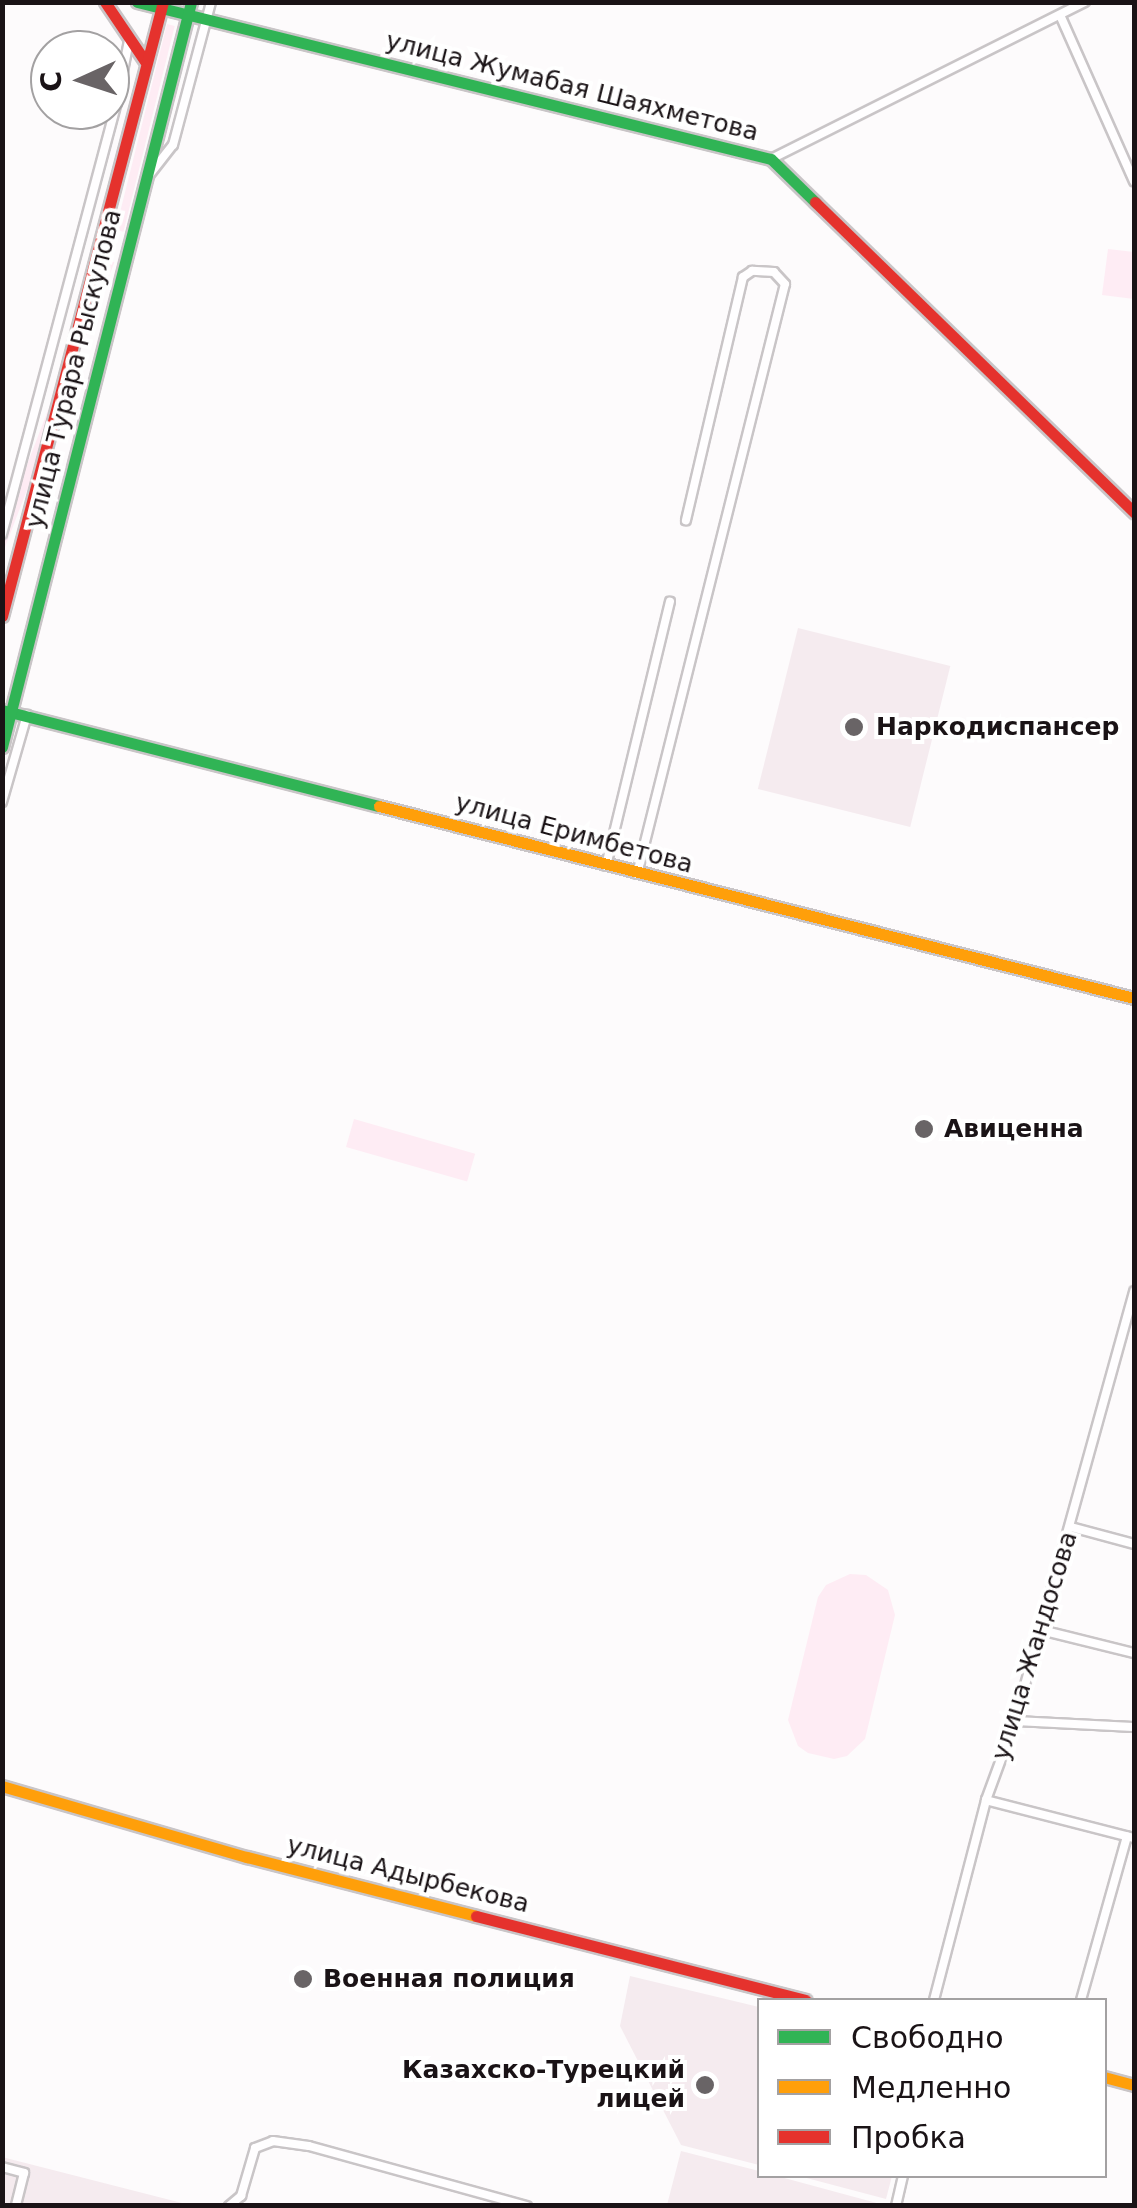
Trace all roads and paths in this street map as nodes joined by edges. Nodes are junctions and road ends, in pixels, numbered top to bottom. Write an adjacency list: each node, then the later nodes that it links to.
1 (104, 2): 10 (main road)
2 (137, 2): 6 (main road, улица Жумабая Шаяхметова)
3 (191, 2): 8 (main road, улица Турара Рыскулова)
4 (211, 2): 9 (street)
5 (1086, 2): 7 (street)
6 (162, 6): 8 (main road, улица Жумабая Шаяхметова); 12 (main road)
7 (1060, 15): 14 (street); 15 (street)
8 (187, 16): 9 (main road, улица Жумабая Шаяхметова); 16 (main road, улица Турара Рыскулова)
9 (206, 22): 14 (main road, улица Жумабая Шаяхметова); 16 (street)
10 (125, 30)
11 (130, 36): 12 (main road)
12 (145, 61): 17 (main road)
13 (111, 130): 21 (street)
14 (770, 159): 19 (main road, улица Жумабая Шаяхметова)
15 (1134, 181)
16 (144, 182): 18 (main road, улица Турара Рыскулова)
17 (99, 243): 18 (main road); 23 (main road)
18 (125, 251): 24 (main road, улица Турара Рыскулова)
19 (1134, 512)
20 (686, 520): 29 (street)
21 (2, 534)
22 (670, 602): 28 (street)
23 (2, 616)
24 (7, 711): 25 (main road, улица Еримбетова); 26 (main road, улица Турара Рыскулова)
25 (27, 716): 27 (street); 28 (main road, улица Еримбетова)
26 (2, 747)
27 (2, 802)
28 (606, 866): 29 (main road, улица Еримбетова)
29 (636, 874): 30 (main road, улица Еримбетова)
30 (1134, 998)
31 (1134, 1291): 32 (street, улица Жандосова)
32 (1071, 1526): 33 (street); 34 (street, улица Жандосова)
33 (1134, 1544)
34 (1041, 1630): 35 (street); 36 (street, улица Жандосова)
35 (1134, 1653)
36 (1015, 1721): 37 (street); 39 (street, улица Жандосова)
37 (1134, 1728)
38 (2, 1786): 41 (main road, улица Адырбекова)
39 (986, 1800): 40 (street); 42 (street, улица Жандосова)
40 (1131, 1837): 43 (street)
41 (797, 1998)
42 (935, 1998)
43 (1083, 1998)
44 (1107, 2079): 45 (main road)
45 (1134, 2085)
46 (2, 2167): 48 (street)
47 (903, 2178): 51 (street)
48 (16, 2206)
49 (229, 2206): 50 (street)
50 (527, 2206)
51 (896, 2206)

